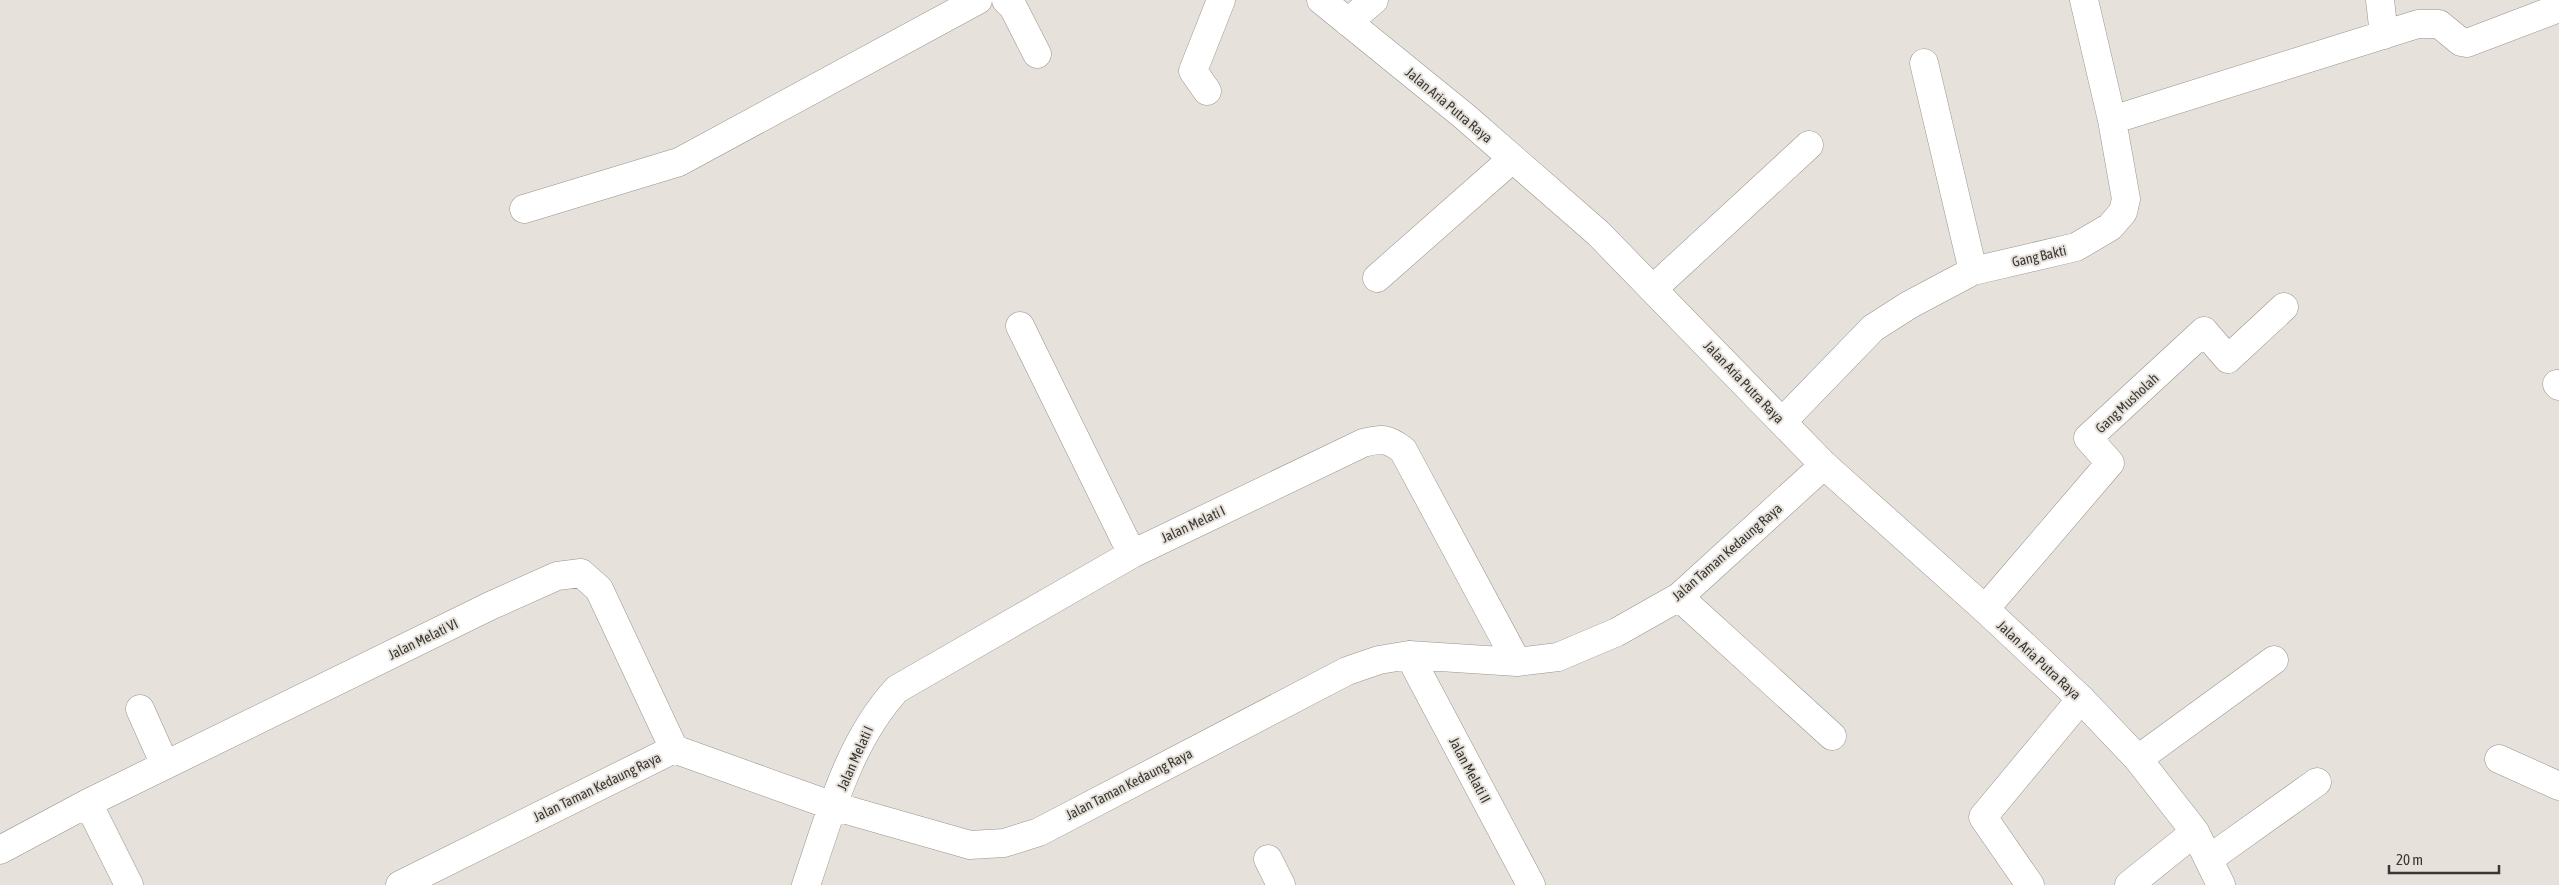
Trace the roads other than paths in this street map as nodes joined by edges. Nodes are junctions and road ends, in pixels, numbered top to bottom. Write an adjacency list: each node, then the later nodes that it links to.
1 (978, 0): 17 (street)
2 (1006, 0): 11 (street)
3 (1221, 0): 13 (street)
4 (1323, 0): 9 (street, Jalan Aria Putra Raya)
5 (1374, 0): 9 (street)
6 (2084, 0): 14 (street, Gang Bakti)
7 (2380, 0): 10 (street)
8 (2559, 8): 10 (street)
9 (1348, 22): 16 (street, Jalan Aria Putra Raya)
10 (2384, 35): 14 (street)
11 (1037, 54)
12 (1924, 63): 18 (street)
13 (1207, 91)
14 (2112, 120): 18 (street, Gang Bakti)
15 (1810, 145): 20 (street)
16 (1512, 158): 19 (street); 20 (street, Jalan Aria Putra Raya)
17 (524, 209)
18 (1973, 271): 23 (street, Gang Bakti)
19 (1377, 278)
20 (1654, 288): 23 (street, Jalan Aria Putra Raya)
21 (2284, 307): 27 (street, Gang Musholah)
22 (1020, 326): 25 (street)
23 (1782, 422): 24 (street, Jalan Aria Putra Raya)
24 (1824, 465): 26 (street, Jalan Taman Kedaung Raya); 27 (street, Jalan Aria Putra Raya)
25 (1132, 554): 30 (street, Jalan Melati I); 41 (street, Jalan Melati I)
26 (1679, 597): 30 (street, Jalan Taman Kedaung Raya); 33 (street)
27 (1985, 609): 31 (street, Jalan Aria Putra Raya)
28 (1410, 655): 30 (street, Jalan Taman Kedaung Raya); 41 (street, Jalan Taman Kedaung Raya); 50 (street, Jalan Melati II)
29 (2274, 660): 37 (street)
30 (1517, 662)
31 (2081, 699): 37 (street, Jalan Aria Putra Raya); 51 (street)
32 (140, 709): 36 (street)
33 (1832, 736)
34 (674, 749): 36 (street, Jalan Melati VI); 41 (street, Jalan Taman Kedaung Raya); 47 (street, Jalan Taman Kedaung Raya)
35 (2499, 759): 39 (street)
36 (165, 765): 40 (street, Jalan Melati VI)
37 (2146, 769): 42 (street, Jalan Aria Putra Raya)
38 (2317, 782): 45 (street)
39 (2559, 786)
40 (88, 804): 43 (street, Jalan Melati VI); 46 (street)
41 (833, 806): 48 (street, Jalan Melati I)
42 (2190, 826): 45 (street, Jalan Aria Putra Raya); 52 (street)
43 (0, 850)
44 (1268, 859): 49 (street)
45 (2209, 859): 53 (street, Jalan Aria Putra Raya)
46 (129, 885)
47 (400, 885)
48 (806, 885)
49 (1281, 885)
50 (1531, 885)
51 (2030, 885)
52 (2129, 885)
53 (2221, 885)

